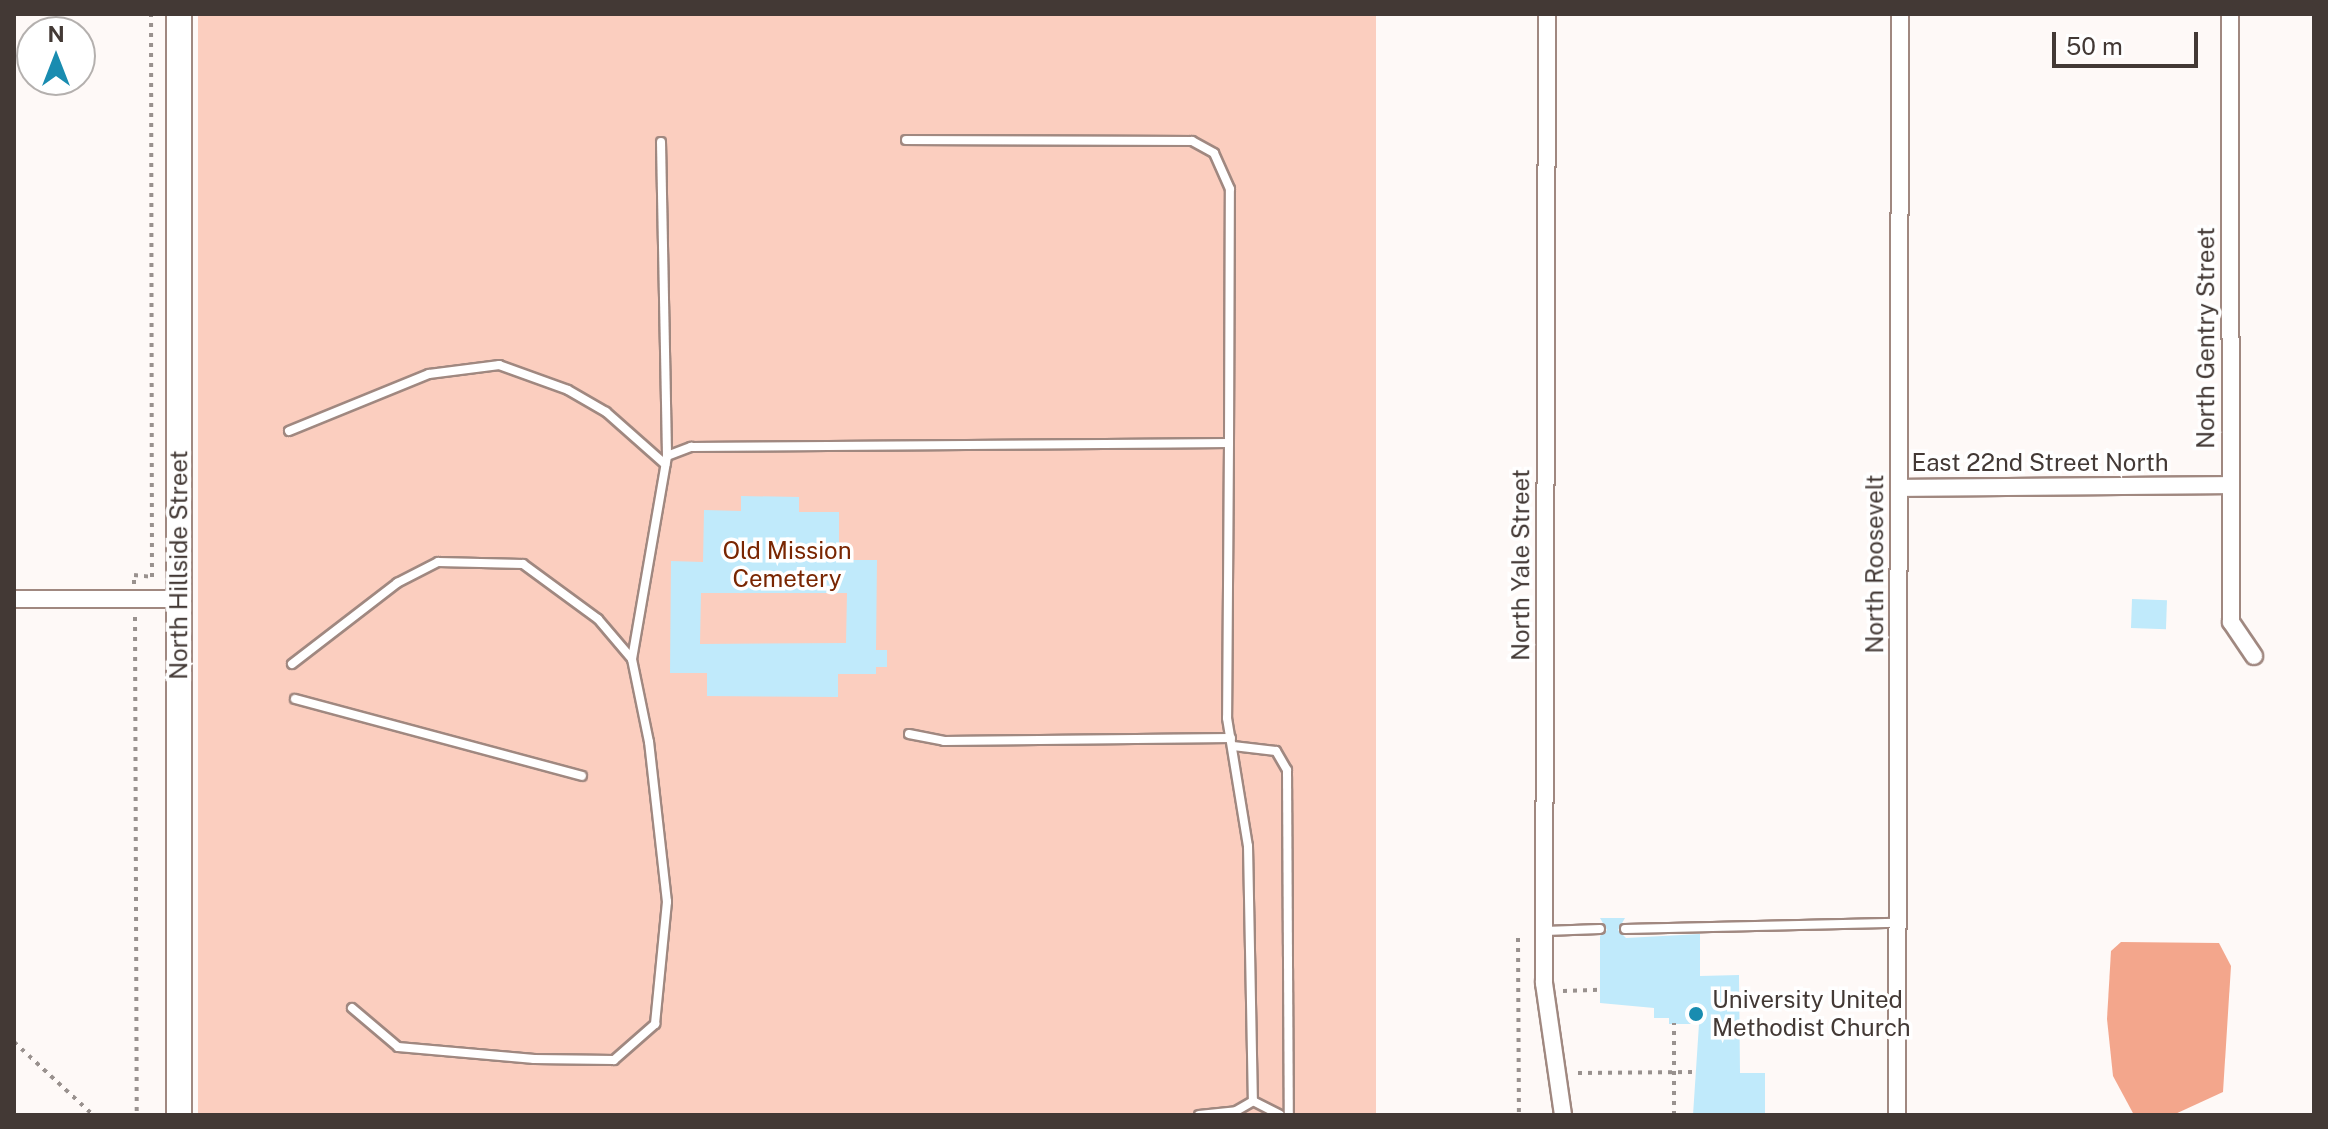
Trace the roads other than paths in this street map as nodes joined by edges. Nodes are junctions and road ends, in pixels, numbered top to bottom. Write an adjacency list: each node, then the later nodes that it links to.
1 (179, 14): 13 (main road, North Hillside Street)
2 (1547, 14): 24 (street, North Yale Street)
3 (1900, 14): 11 (street, North Roosevelt)
4 (2230, 14): 10 (street, North Gentry Street)
5 (906, 140): 8 (lane)
6 (661, 142): 9 (lane)
7 (289, 431): 9 (lane)
8 (1229, 443): 9 (lane); 19 (lane)
9 (666, 460): 15 (lane)
10 (2230, 485): 11 (street, East 22nd Street North); 14 (street, North Gentry Street)
11 (1899, 488): 21 (street, North Roosevelt)
12 (14, 599): 13 (street)
13 (179, 599): 27 (main road, North Hillside Street)
14 (2254, 656)
15 (632, 659): 16 (lane); 25 (lane)
16 (292, 664)
17 (295, 699): 20 (lane)
18 (909, 734): 19 (lane)
19 (1232, 742): 26 (lane); 30 (lane)
20 (582, 776)
21 (1898, 923): 23 (lane); 32 (street, North Roosevelt)
22 (1600, 929): 24 (lane)
23 (1625, 929)
24 (1544, 931): 31 (street, North Yale Street)
25 (352, 1008)
26 (1253, 1101): 28 (lane); 29 (lane)
27 (179, 1115)
28 (1199, 1115)
29 (1280, 1115)
30 (1289, 1115)
31 (1563, 1115)
32 (1897, 1115)

